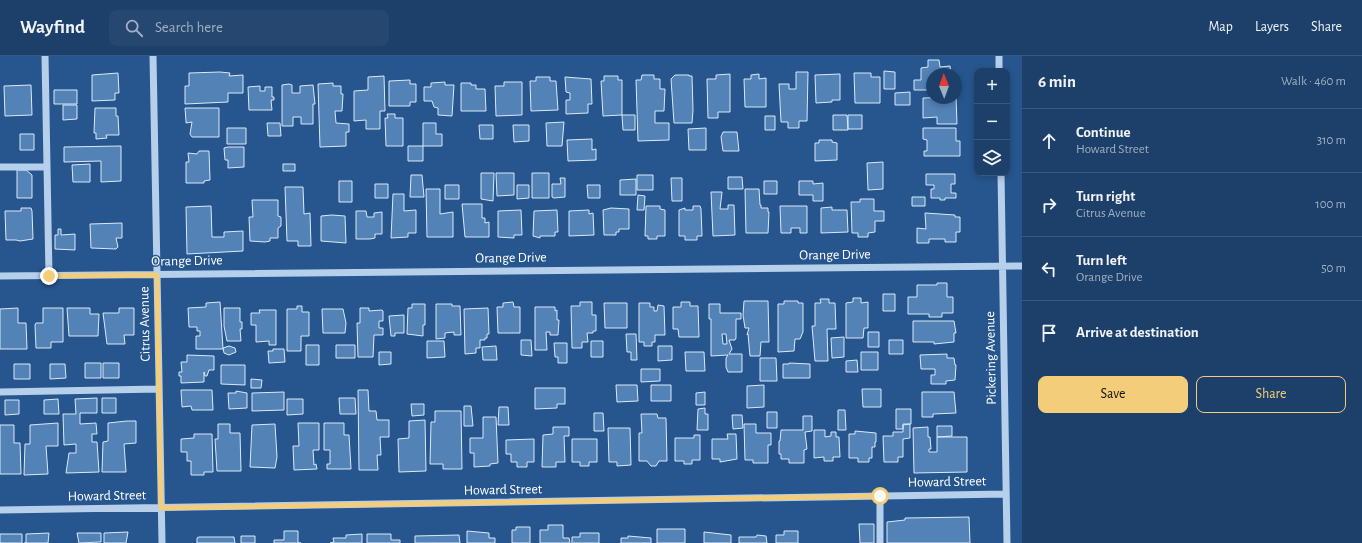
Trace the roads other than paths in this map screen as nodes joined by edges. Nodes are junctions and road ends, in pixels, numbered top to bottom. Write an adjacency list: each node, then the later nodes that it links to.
1 (45, 56): 5 (street)
2 (153, 56): 10 (street, Citrus Avenue)
3 (999, 56): 4 (street)
4 (999, 68)
5 (47, 166): 6 (street); 12 (street)
6 (0, 167)
7 (1001, 176): 9 (street, Pickering Avenue)
8 (1022, 266): 9 (street, Orange Drive)
9 (1002, 267): 10 (street, Orange Drive); 15 (street, Pickering Avenue)
10 (157, 275): 12 (street, Orange Drive); 13 (street, Citrus Avenue)
11 (0, 276): 12 (street, Orange Drive)
12 (49, 276)
13 (159, 389): 14 (street); 17 (street, Citrus Avenue)
14 (0, 392)
15 (1006, 494): 16 (street, Howard Street); 21 (street, Pickering Avenue)
16 (880, 496): 17 (street, Howard Street); 20 (street)
17 (161, 508): 18 (street, Howard Street); 19 (street, Citrus Avenue)
18 (0, 510)
19 (162, 543)
20 (880, 543)
21 (1006, 543)

